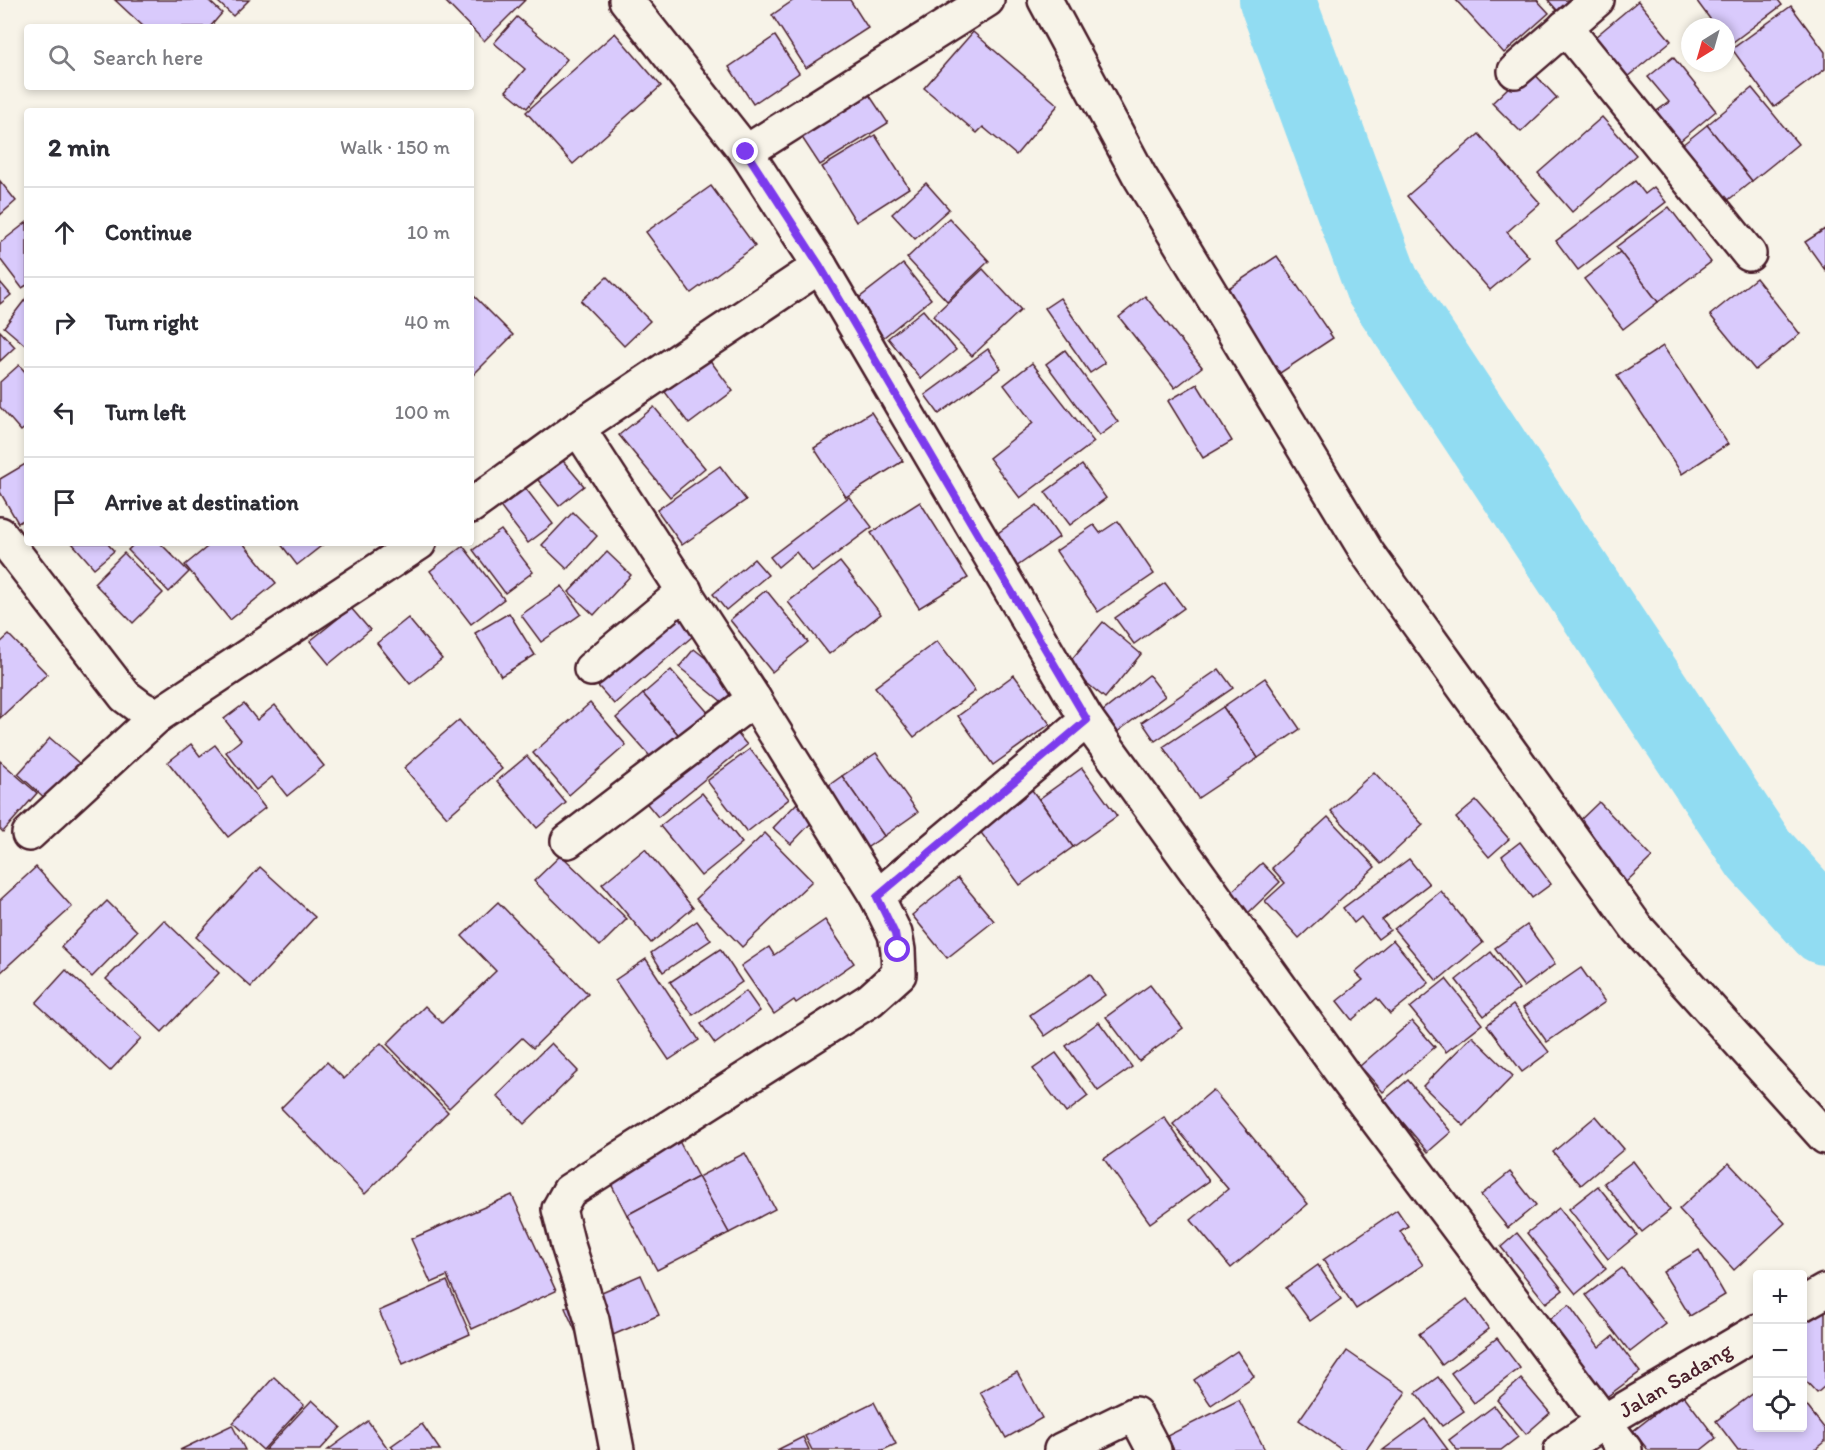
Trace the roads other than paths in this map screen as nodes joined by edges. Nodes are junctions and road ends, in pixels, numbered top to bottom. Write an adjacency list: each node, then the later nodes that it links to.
1 (626, 0): 7 (street)
2 (987, 0): 7 (street)
3 (1045, 0): 22 (street)
4 (1597, 0): 5 (street)
5 (1565, 27): 6 (street); 8 (street)
6 (1515, 71)
7 (746, 152): 9 (street)
8 (1749, 254)
9 (820, 266): 10 (street); 18 (street)
10 (578, 428): 11 (street); 14 (street)
11 (474, 504)
12 (0, 534): 17 (street)
13 (415, 546): 17 (street)
14 (685, 591): 15 (street); 16 (street)
15 (591, 669)
16 (754, 699): 20 (street); 21 (street)
17 (158, 716): 19 (street)
18 (1087, 720): 21 (street); 26 (street)
19 (29, 834)
20 (568, 841)
21 (877, 897): 27 (street)
22 (1825, 1137)
23 (1825, 1291): 24 (street)
24 (1807, 1302)
25 (1753, 1334): 26 (street, Jalan Sadang)
26 (1603, 1422): 30 (street, Jalan Sadang); 31 (street)
27 (617, 1450)
28 (1061, 1450): 29 (street)
29 (1154, 1450)
30 (1561, 1450)
31 (1624, 1450)

